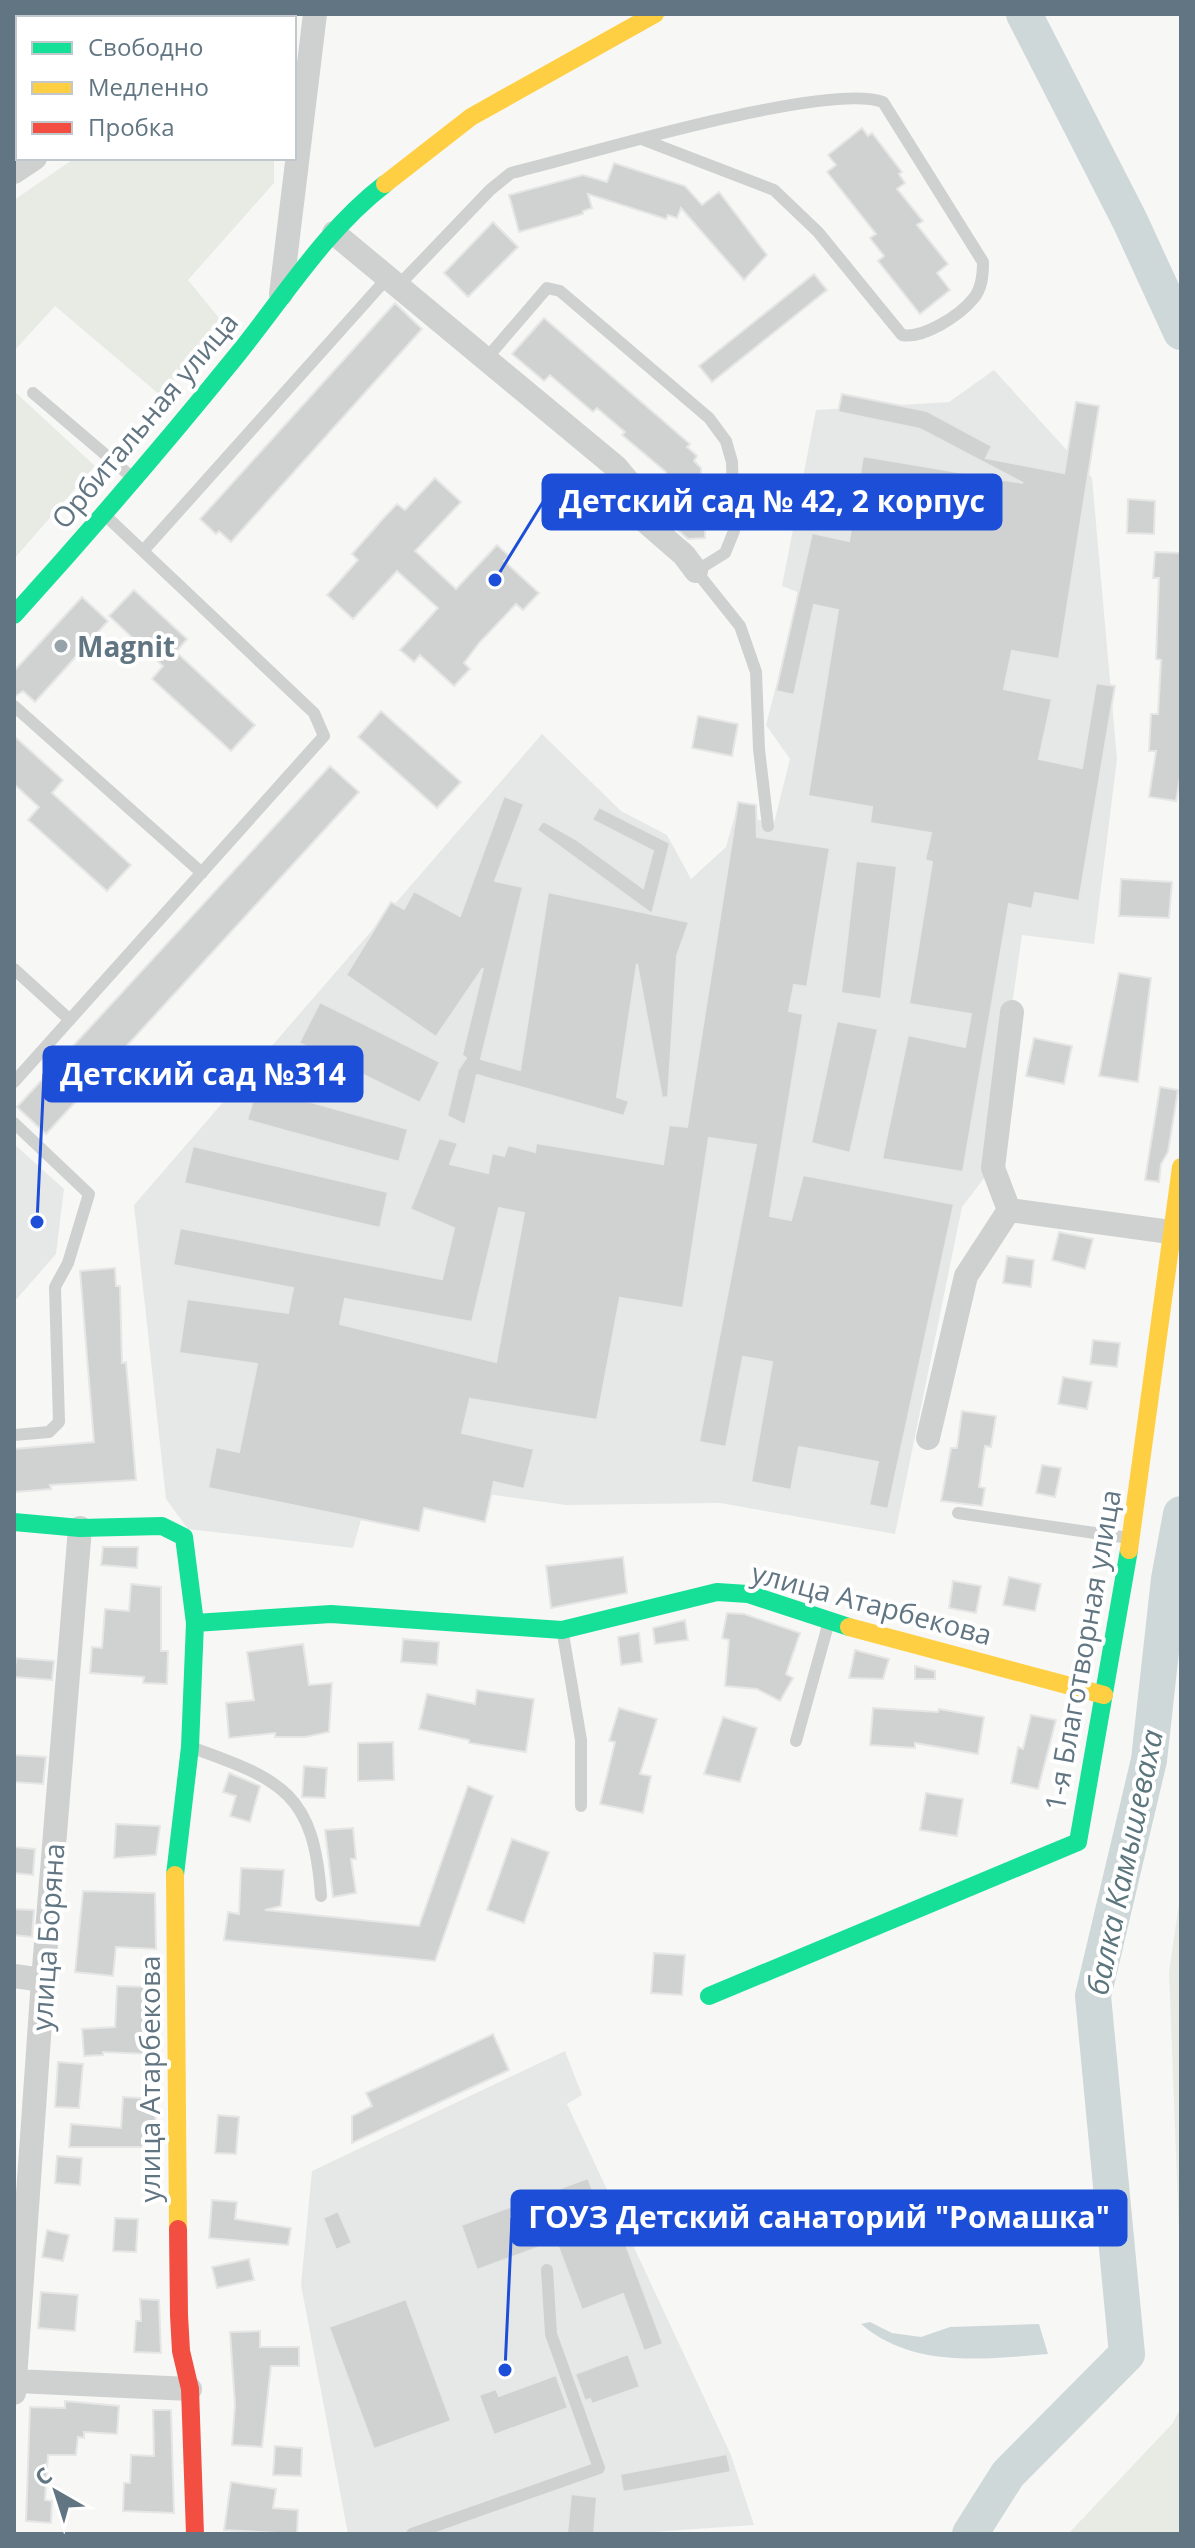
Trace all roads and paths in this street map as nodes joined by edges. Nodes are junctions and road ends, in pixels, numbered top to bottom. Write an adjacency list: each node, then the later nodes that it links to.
1 (655, 14): 8 (street, Орбитальная улица)
2 (307, 20): 3 (street)
3 (296, 136)
4 (644, 140): 4 (lane); 9 (lane)
5 (32, 160): 7 (street)
6 (294, 160): 10 (street)
7 (14, 172)
8 (334, 233): 9 (street); 10 (street, Орбитальная улица)
9 (394, 281): 11 (street); 15 (lane)
10 (281, 294): 13 (street, Орбитальная улица)
11 (486, 359): 16 (street); 16 (lane)
12 (33, 393): 13 (lane)
13 (136, 480): 14 (street, Орбитальная улица)
14 (105, 515): 15 (lane); 17 (street, Орбитальная улица)
15 (143, 551): 20 (lane)
16 (696, 571): 19 (lane)
17 (14, 615)
18 (14, 706): 20 (lane)
19 (768, 826)
20 (202, 873): 23 (lane)
21 (14, 969): 23 (lane)
22 (1012, 1012): 27 (street)
23 (70, 1020): 24 (lane)
24 (14, 1082)
25 (14, 1123): 29 (lane)
26 (1181, 1167): 28 (street, 1-я Благотворная улица)
27 (1009, 1210): 28 (street); 30 (street)
28 (1170, 1232): 34 (street, 1-я Благотворная улица)
29 (14, 1435)
30 (928, 1438)
31 (958, 1513): 34 (lane)
32 (14, 1522): 33 (street)
33 (80, 1528): 36 (street, улица Атарбекова); 44 (street, улица Боряна)
34 (1131, 1538): 38 (street, 1-я Благотворная улица)
35 (829, 1622): 37 (street, улица Атарбекова); 38 (street, улица Атарбекова); 39 (lane)
36 (195, 1623): 37 (street, улица Атарбекова); 40 (street, улица Атарбекова)
37 (562, 1630): 41 (lane)
38 (1104, 1695): 45 (street, 1-я Благотворная улица)
39 (796, 1741)
40 (190, 1747): 42 (lane); 48 (street, улица Атарбекова)
41 (581, 1806)
42 (321, 1896)
43 (14, 1976): 44 (street)
44 (43, 1980): 47 (street, улица Боряна)
45 (709, 1996)
46 (547, 2270): 50 (lane)
47 (15, 2387): 48 (street)
48 (190, 2389): 49 (street, улица Атарбекова)
49 (195, 2534)
50 (412, 2534)

